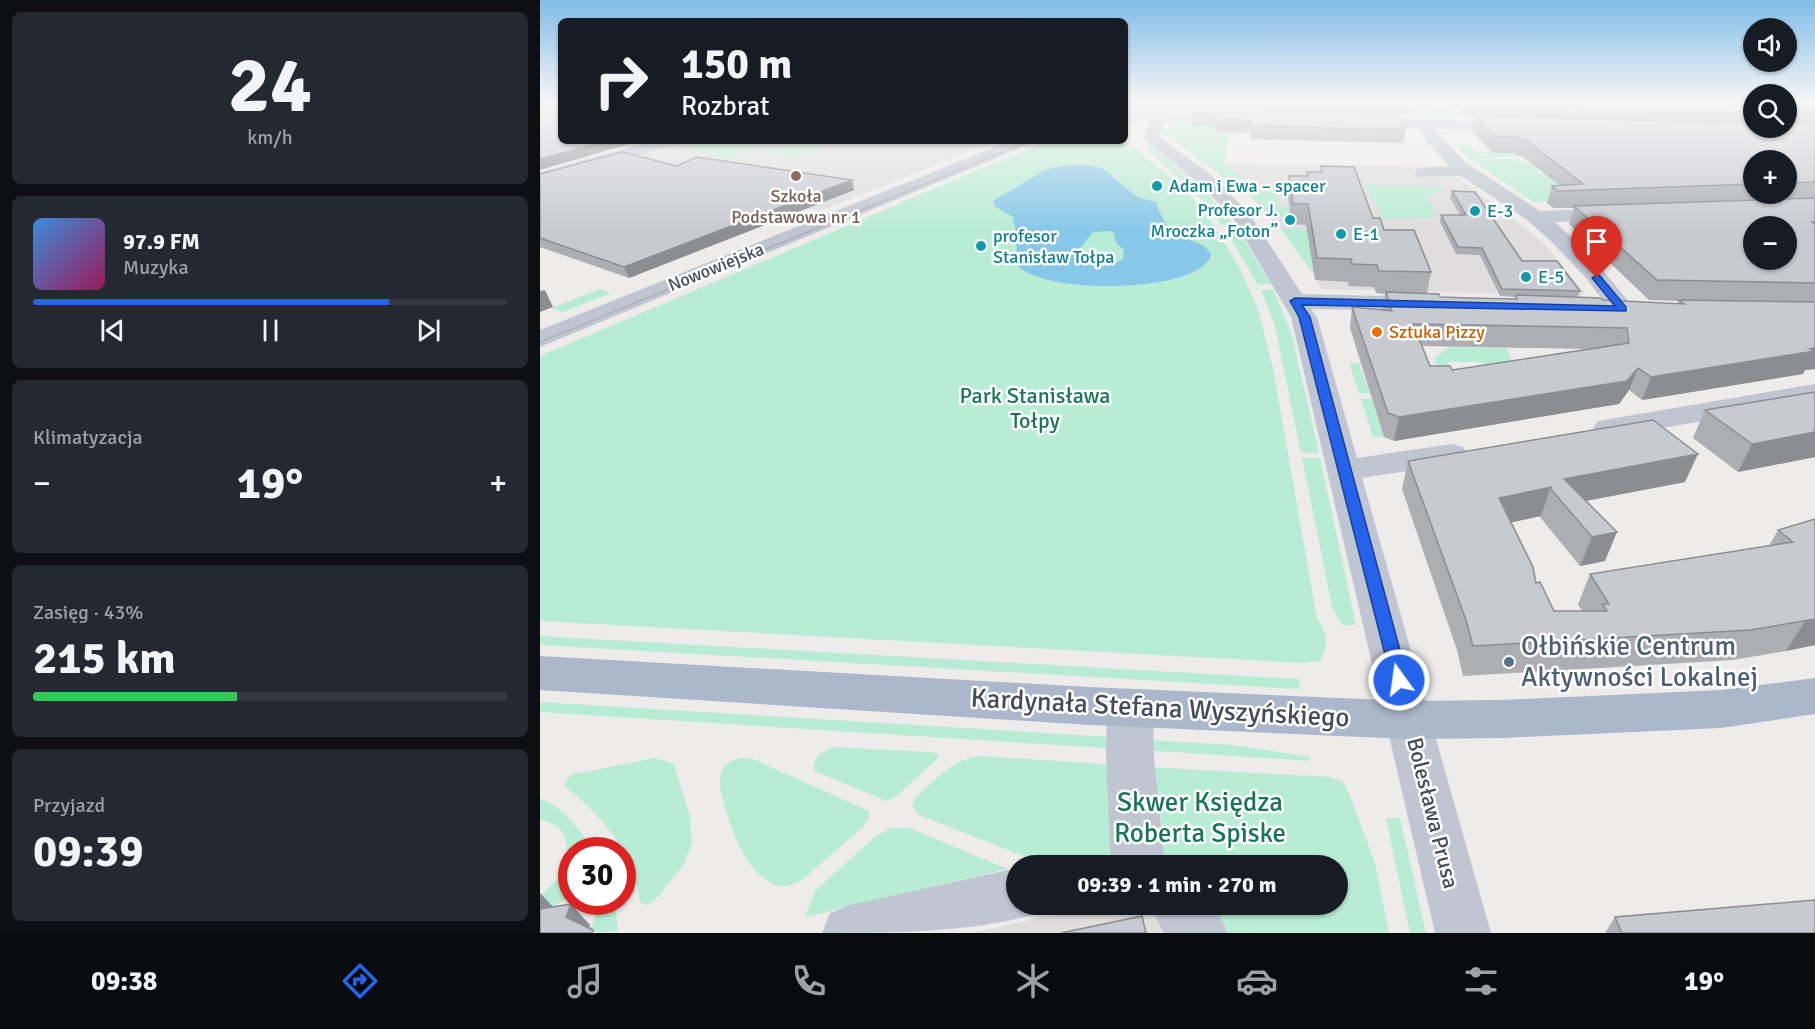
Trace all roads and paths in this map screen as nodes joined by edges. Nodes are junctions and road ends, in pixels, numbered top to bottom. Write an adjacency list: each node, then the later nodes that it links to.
1 (655, 146): 6 (street)
2 (1013, 146): 17 (street, Nowowiejska)
3 (1162, 146): 12 (street, Bolesława Prusa)
4 (1437, 146): 7 (street)
5 (582, 147): 6 (street)
6 (618, 156): 9 (street)
7 (1464, 170): 8 (street); 11 (street)
8 (1423, 173)
9 (540, 178)
10 (1631, 213): 11 (street)
11 (1535, 217): 15 (street)
12 (1295, 301): 13 (street); 21 (street, Bolesława Prusa)
13 (1450, 304)
14 (1595, 308): 15 (street)
15 (1623, 309): 16 (street)
16 (1648, 310)
17 (540, 339)
18 (1815, 393): 19 (street)
19 (1580, 433)
20 (1485, 448): 21 (street)
21 (1344, 469): 25 (street, Bolesława Prusa)
22 (540, 673): 24 (main road, Kardynała Stefana Wyszyńskiego)
23 (1815, 696): 25 (main road, Kardynała Stefana Wyszyńskiego)
24 (1130, 708): 25 (main road, Kardynała Stefana Wyszyńskiego); 26 (street)
25 (1409, 720): 31 (street, Bolesława Prusa)
26 (1137, 855)
27 (1006, 898): 29 (street)
28 (1185, 915): 30 (street)
29 (850, 933)
30 (1198, 933)
31 (1463, 933)

